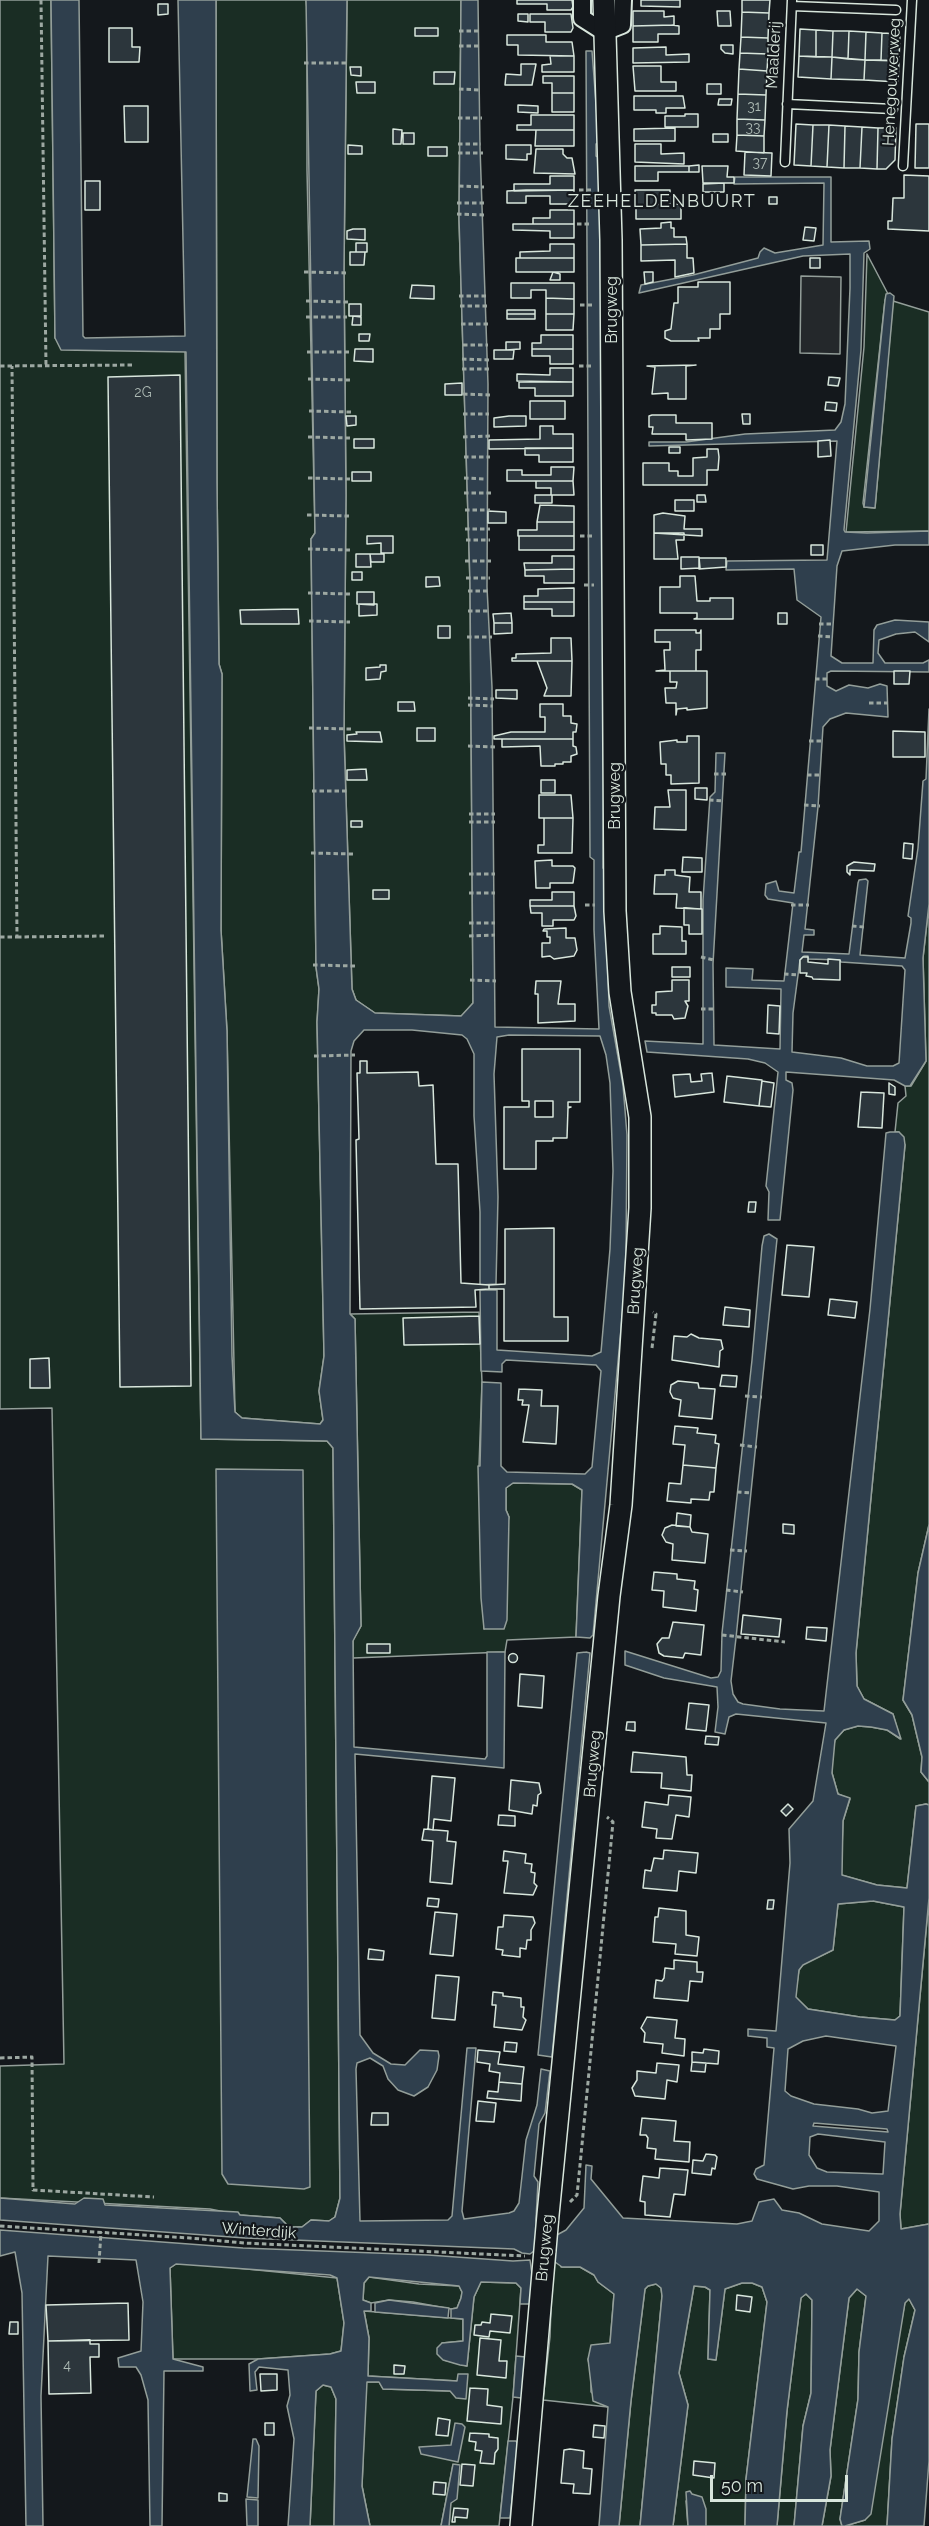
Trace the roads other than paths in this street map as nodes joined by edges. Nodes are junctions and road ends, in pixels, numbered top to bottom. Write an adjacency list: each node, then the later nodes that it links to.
1 (582, 0): 7 (street)
2 (604, 0): 7 (street, Brugweg)
3 (623, 0): 7 (street)
4 (912, 0): 11 (lane, Henegouwerweg)
5 (792, 3): 6 (lane, Maalderij); 8 (lane, Maalderij)
6 (896, 10)
7 (604, 32): 12 (street, Brugweg)
8 (787, 104): 9 (lane, Maalderij); 10 (lane, Maalderij)
9 (893, 109)
10 (785, 162)
11 (903, 166)
12 (521, 2526)

